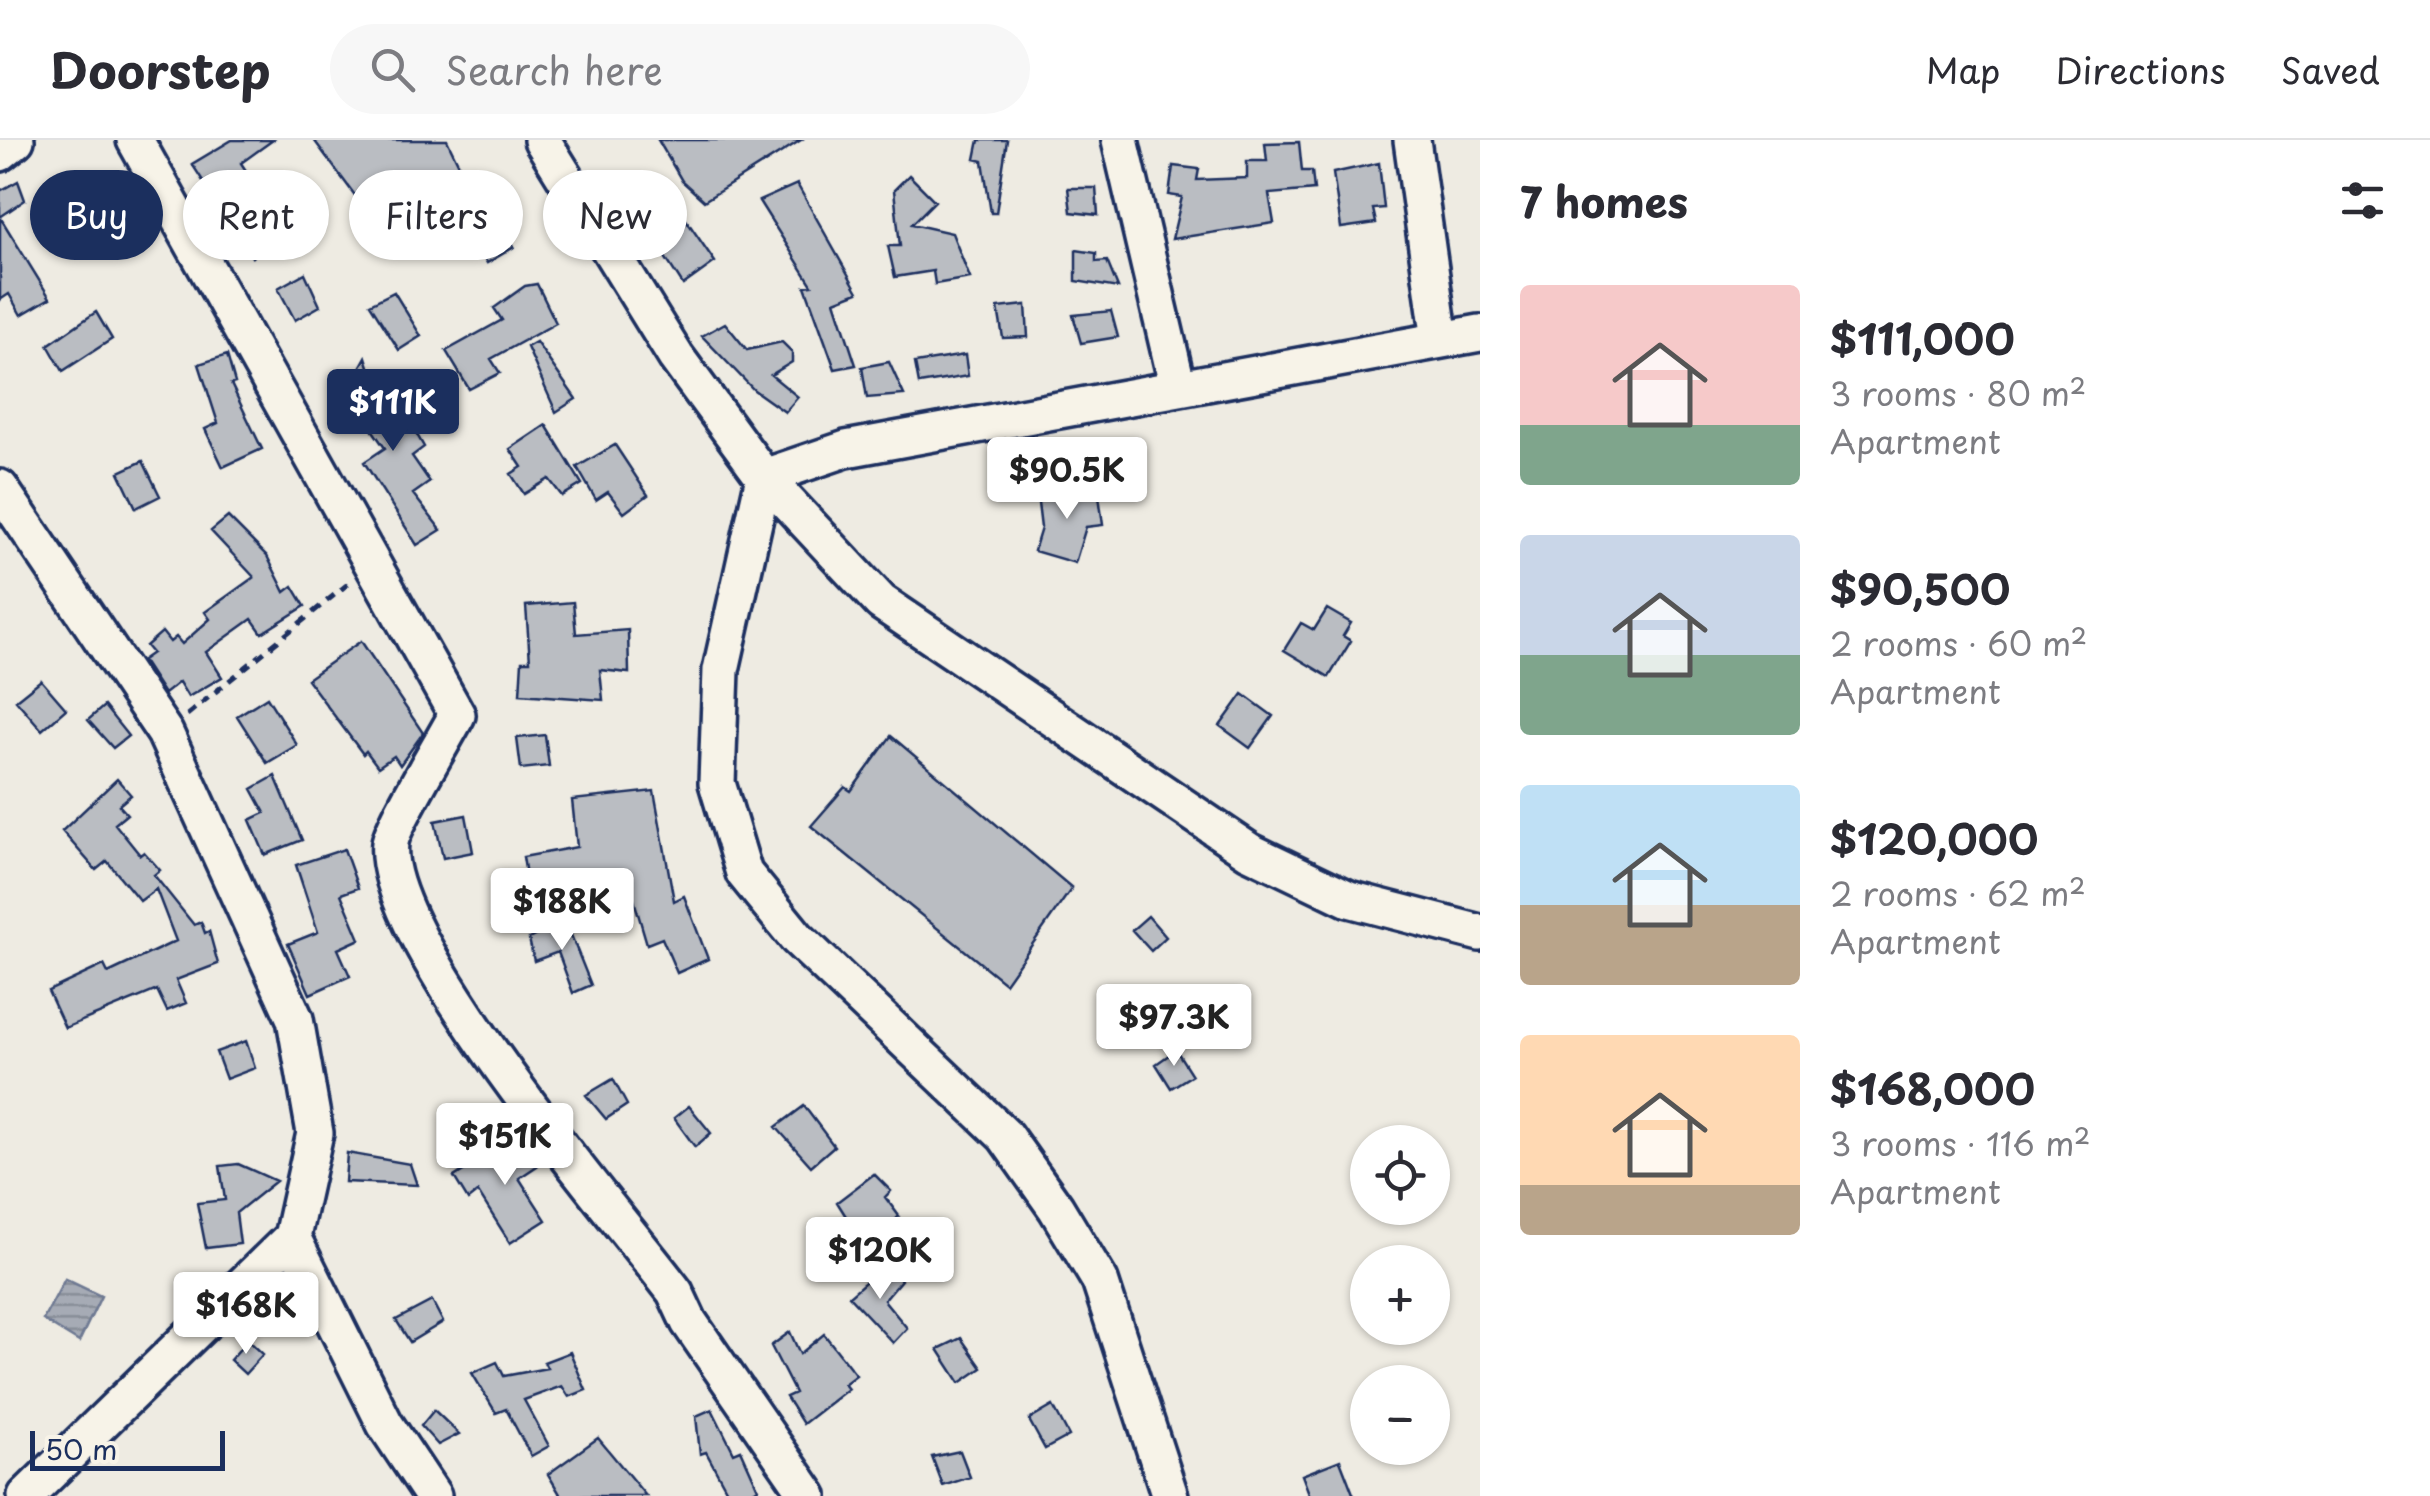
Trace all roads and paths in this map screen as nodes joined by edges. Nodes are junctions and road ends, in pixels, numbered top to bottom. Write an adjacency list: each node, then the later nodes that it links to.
1 (16, 140): 6 (street)
2 (135, 140): 12 (street)
3 (542, 140): 10 (street)
4 (1120, 140): 9 (street)
5 (1412, 140): 8 (street)
6 (0, 154)
7 (1480, 333): 8 (street)
8 (1440, 340): 9 (street)
9 (1178, 388): 10 (street)
10 (764, 477): 14 (street); 19 (street)
11 (0, 488): 13 (street)
12 (375, 562): 13 (path); 18 (street)
13 (165, 733): 15 (street)
14 (1480, 933)
15 (292, 1237): 16 (street); 17 (street)
16 (26, 1496)
17 (433, 1496)
18 (808, 1496)
19 (1170, 1496)

